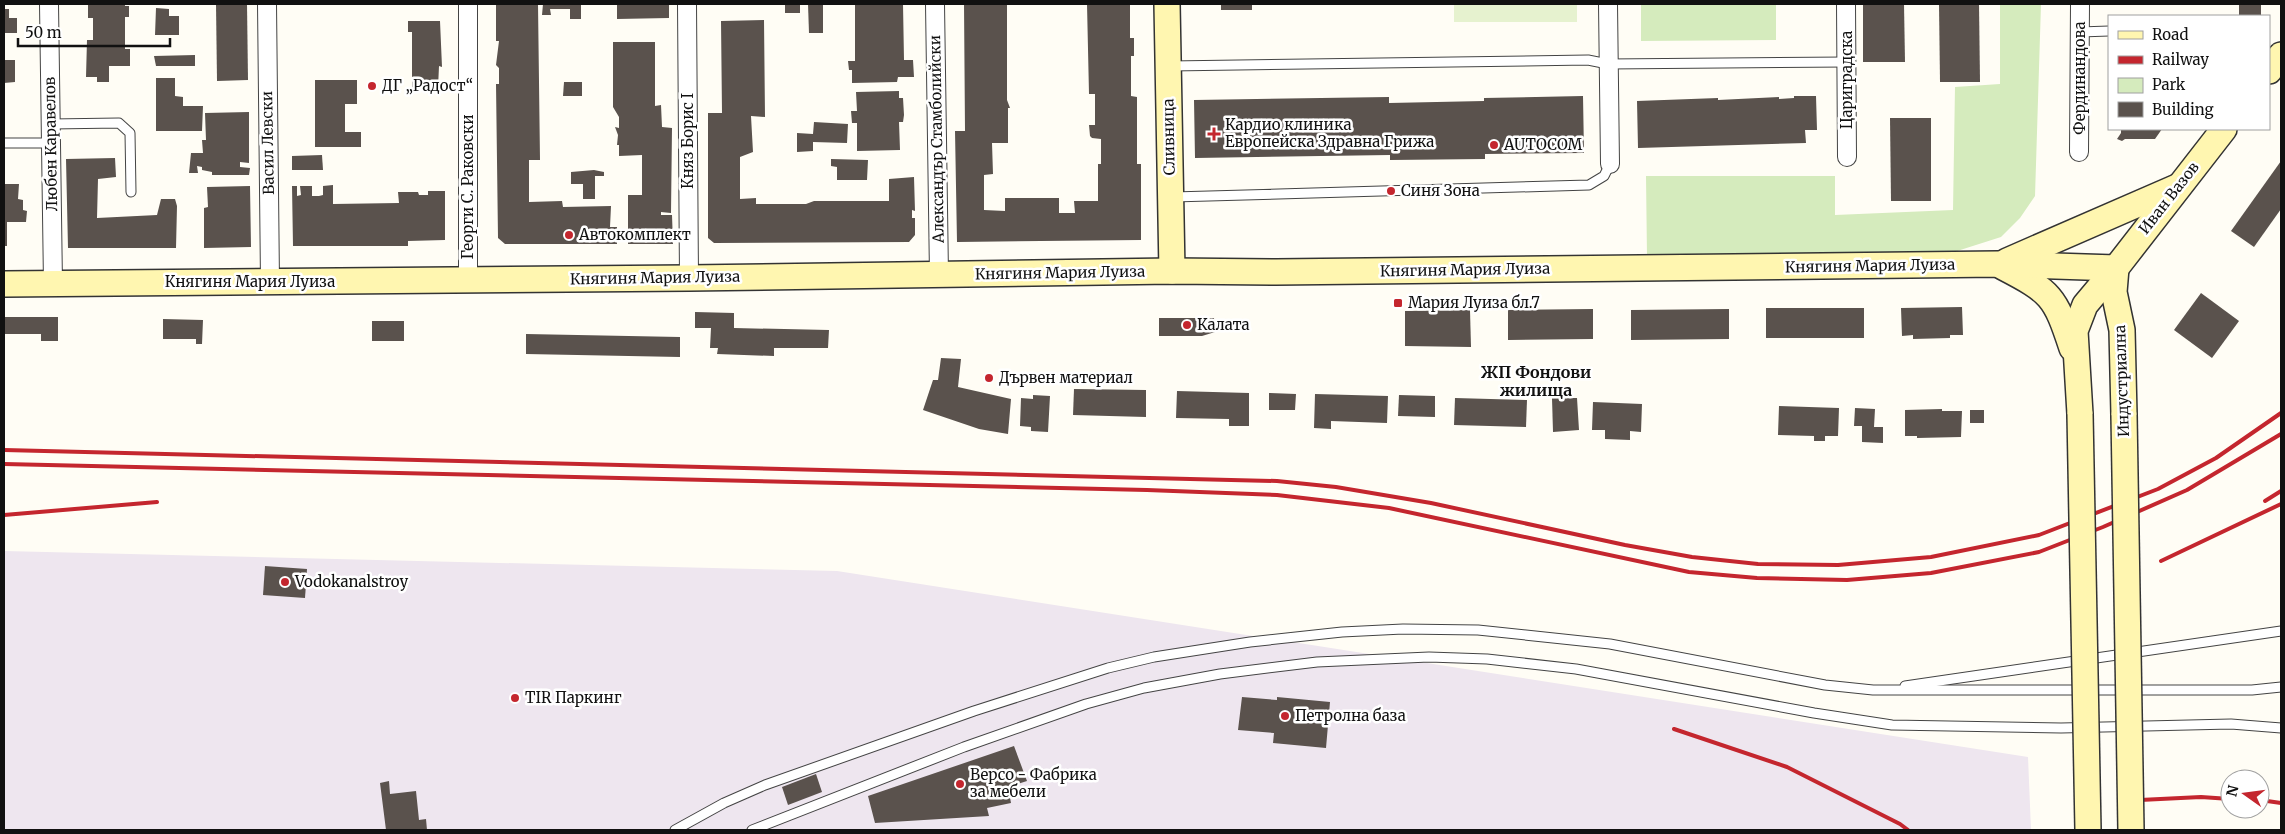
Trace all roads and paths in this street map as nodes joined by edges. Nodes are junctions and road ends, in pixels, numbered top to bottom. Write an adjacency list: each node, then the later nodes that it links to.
1 (49, 4): 17 (street, Любен Каравелов)
2 (267, 4): 33 (street, Васил Левски)
3 (468, 4): 32 (street, Георги С. Раковски)
4 (687, 4): 31 (street, Княз Борис I)
5 (935, 4): 30 (street, Александър Стамболийски)
6 (1167, 4): 15 (main road, Сливница)
7 (1608, 4): 14 (street)
8 (1846, 4): 13 (street, Цариградска)
9 (2080, 4): 11 (street, Фердинандова)
10 (2108, 31): 11 (lane)
11 (2080, 32): 21 (street, Фердинандова)
12 (2281, 55): 16 (main road)
13 (1847, 62): 14 (lane); 22 (street, Цариградска)
14 (1608, 64): 15 (lane); 23 (street)
15 (1168, 66): 26 (main road, Сливница)
16 (2270, 70)
17 (51, 124): 20 (street, Любен Каравелов); 25 (lane)
18 (2223, 130): 24 (main road, Иван Вазов)
19 (4, 143): 20 (lane)
20 (51, 143): 35 (street, Любен Каравелов)
21 (2080, 152)
22 (1847, 157)
23 (1610, 164): 26 (lane)
24 (2179, 186): 27 (main road); 28 (main road, Иван Вазов)
25 (132, 192)
26 (1170, 197): 29 (main road, Сливница)
27 (1998, 264): 28 (main road, Княгиня Мария Луиза); 29 (main road, Княгиня Мария Луиза); 36 (main road)
28 (2116, 268): 36 (main road); 46 (main road, Индустриална, bridge)
29 (1172, 270): 30 (main road, Княгиня Мария Луиза)
30 (939, 275): 31 (main road, Княгиня Мария Луиза)
31 (688, 278): 32 (main road, Княгиня Мария Луиза)
32 (468, 280): 33 (main road, Княгиня Мария Луиза)
33 (270, 282): 35 (main road, Княгиня Мария Луиза)
34 (4, 284): 35 (main road, Княгиня Мария Луиза)
35 (53, 284)
36 (2077, 364): 45 (main road, bridge)
37 (2281, 631): 39 (lane)
38 (2281, 687): 39 (lane)
39 (1873, 690): 43 (lane)
40 (2281, 723): 41 (lane)
41 (2231, 724): 42 (lane); 44 (lane)
42 (2281, 728)
43 (675, 830)
44 (752, 830)
45 (2088, 830)
46 (2130, 830)

